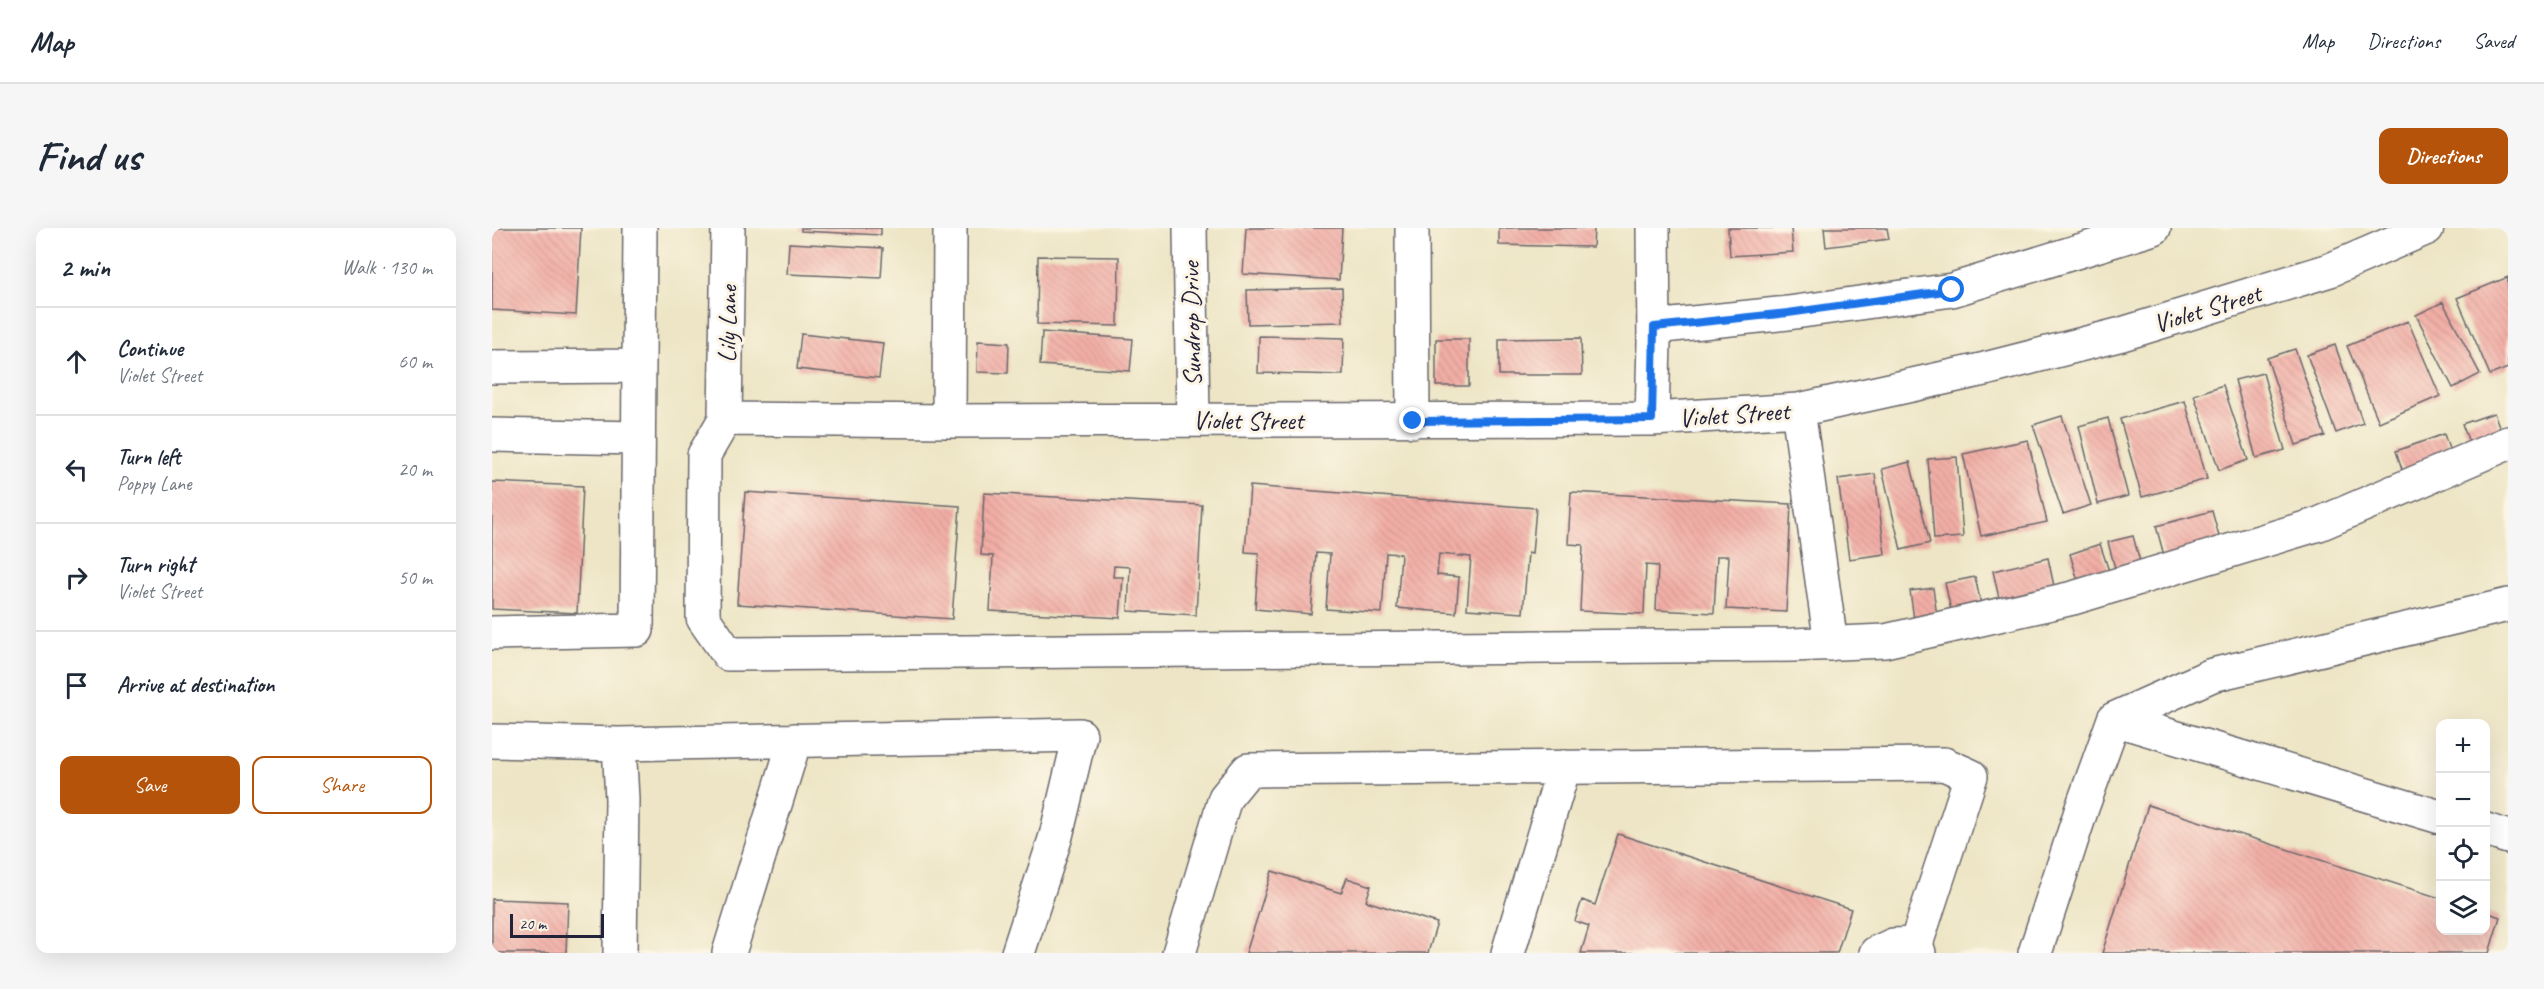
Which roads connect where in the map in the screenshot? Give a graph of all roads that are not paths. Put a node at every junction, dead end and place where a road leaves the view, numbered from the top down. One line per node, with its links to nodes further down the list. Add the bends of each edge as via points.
1 (640, 228): 10 (street)
2 (728, 228): 13 (street, Lily Lane)
3 (950, 228): 17 (street)
4 (1190, 228): 15 (street, Sundrop Drive)
5 (1412, 228): 16 (street)
6 (1653, 228): 9 (street)
7 (2154, 228): 9 (street, via 1952,290)
8 (2427, 228): 12 (street, Violet Street, via 2330,270 2122,334)
9 (1654, 327): 14 (street)
10 (639, 366): 11 (street); 19 (street)
11 (492, 367)
12 (1798, 410): 14 (street, Violet Street); 23 (street)
13 (725, 419): 17 (street, Violet Street); 23 (street, via 704,455 703,618 728,654)
14 (1652, 419): 16 (street, Violet Street)
15 (1193, 420): 16 (street, Violet Street); 17 (street, Violet Street)
16 (1413, 421)
17 (949, 422)
18 (492, 435): 19 (street)
19 (638, 438): 22 (street, via 637,630)
20 (2508, 443): 23 (street, via 2319,524 2073,598 1885,641)
21 (2508, 605): 24 (street, via 2212,675)
22 (492, 633)
23 (1831, 644)
24 (2114, 719): 29 (street); 39 (street)
25 (795, 740): 27 (street); 34 (street); 35 (street, via 1080,735 1056,836)
26 (492, 741): 27 (street)
27 (619, 744): 33 (street)
28 (1564, 768): 32 (street, via 1944,765 1971,776); 36 (street, via 1248,771 1226,798); 37 (street)
29 (2436, 816)
30 (2490, 831): 31 (street)
31 (2508, 837)
32 (1917, 949): 38 (street, via 1893,945)
33 (620, 953)
34 (729, 953)
35 (1018, 953)
36 (1179, 953)
37 (1508, 953)
38 (1876, 953)
39 (2035, 953)

